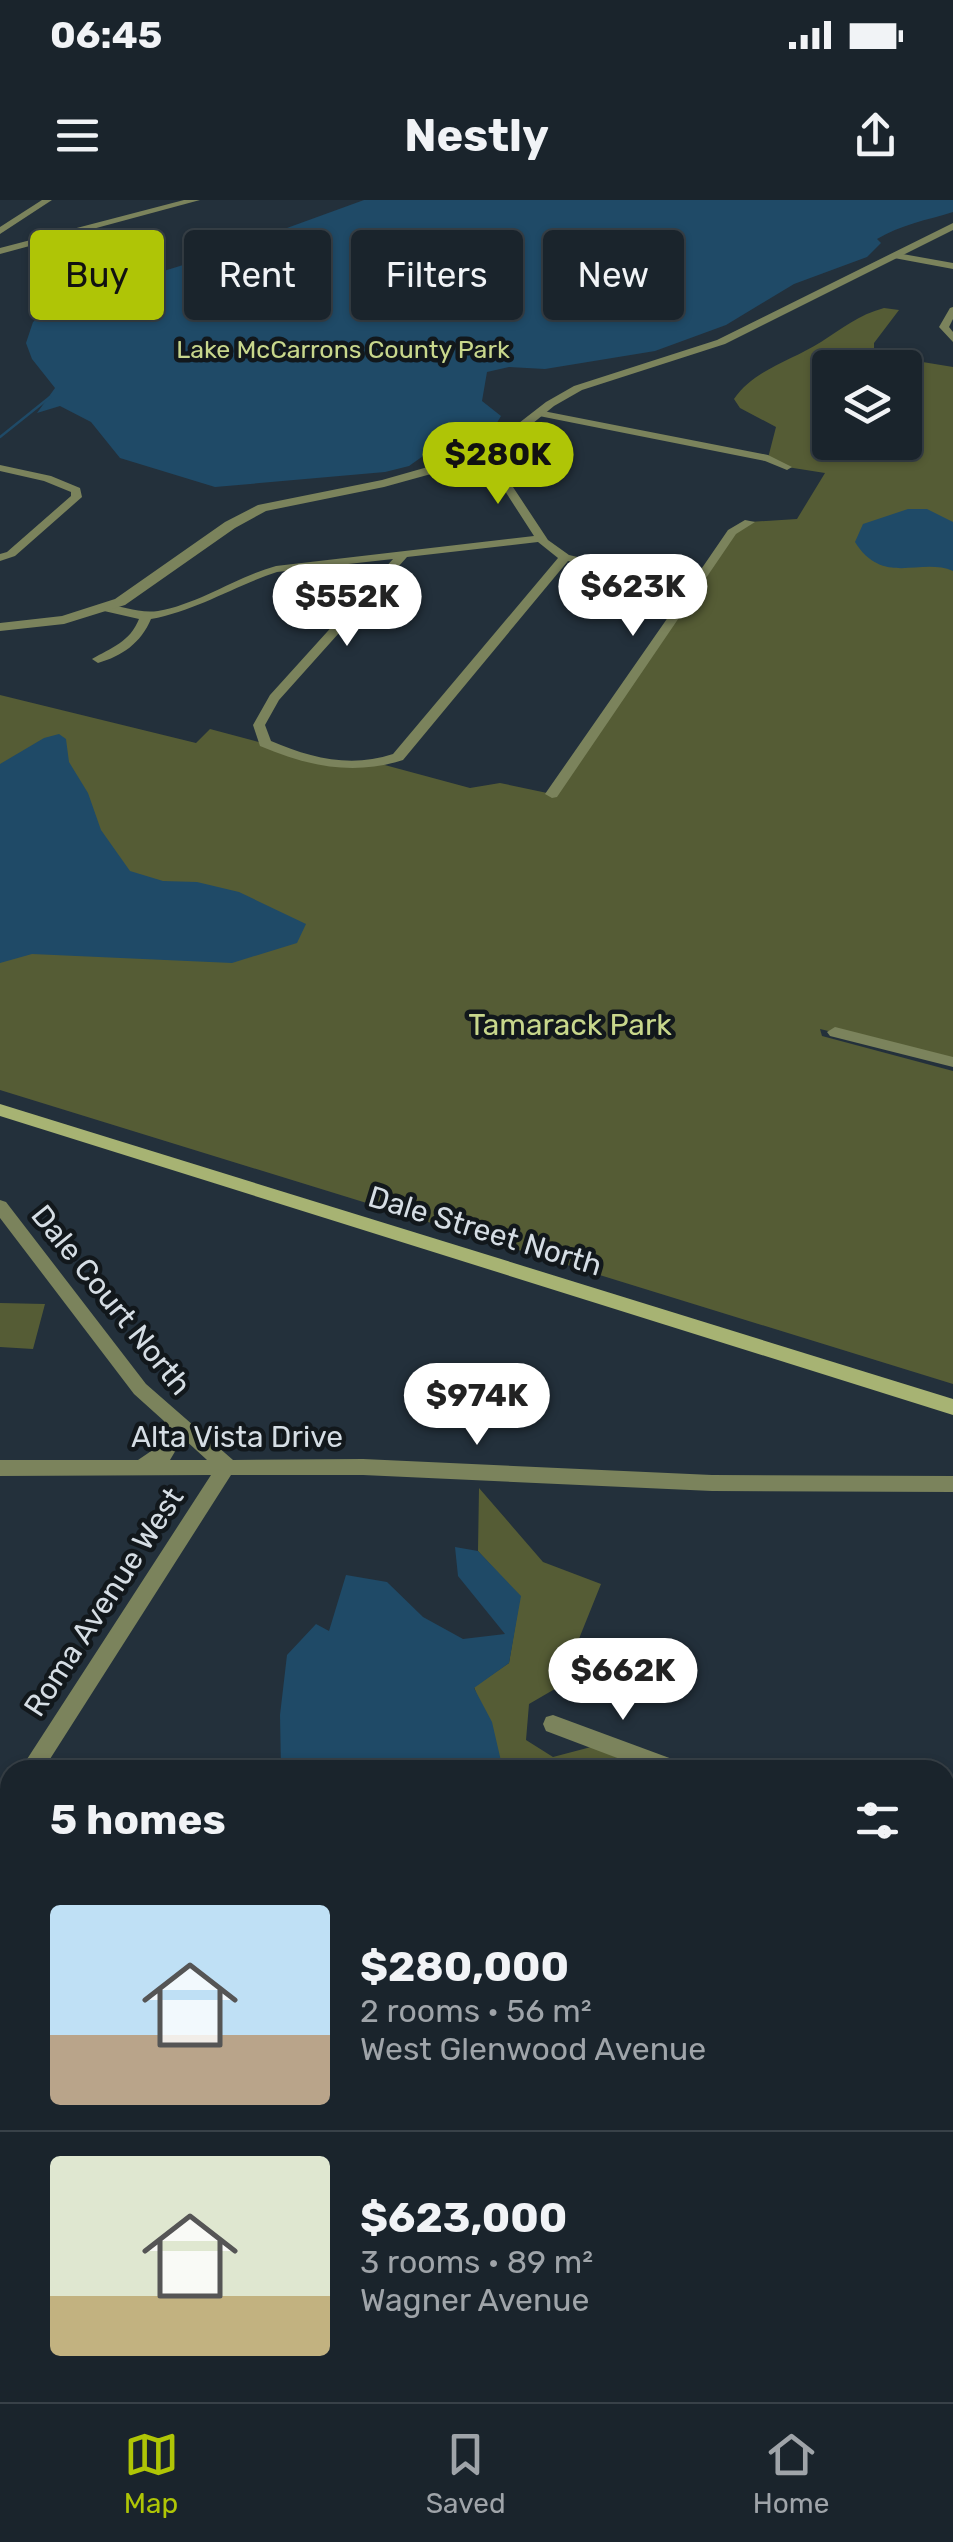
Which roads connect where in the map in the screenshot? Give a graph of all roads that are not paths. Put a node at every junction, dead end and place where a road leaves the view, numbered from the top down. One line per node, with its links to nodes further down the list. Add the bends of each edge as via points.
1 (48, 200): 4 (street)
2 (196, 200): 5 (street)
3 (953, 226): 6 (street)
4 (0, 231)
5 (0, 252)
6 (897, 256): 7 (street); 10 (street, via 721,342 578,388)
7 (953, 266)
8 (953, 310): 9 (street, via 944,324)
9 (953, 339)
10 (538, 413): 11 (street); 12 (street)
11 (474, 458): 15 (street, via 519,500); 20 (street, via 262,508)
12 (786, 467)
13 (0, 468): 18 (street, via 47,478 76,490 77,497)
14 (750, 522): 19 (street, via 732,532)
15 (542, 538): 16 (street); 17 (street)
16 (404, 554): 17 (street, via 274,698 259,724 265,743 348,766 381,764 411,746); 21 (street, via 262,572 201,604)
17 (565, 557): 19 (street)
18 (0, 558)
19 (694, 588): 24 (street)
20 (108, 608): 21 (street); 22 (street)
21 (146, 614): 23 (street, via 139,634)
22 (0, 626)
23 (98, 659)
24 (552, 794)
25 (835, 1032): 26 (street)
26 (953, 1062)
27 (0, 1110): 29 (main road, Dale Street North)
28 (0, 1206): 30 (street, Dale Court North, via 140,1389)
29 (953, 1407)
30 (173, 1420): 31 (street, via 172,1445 160,1459); 32 (street, Dale Court North)
31 (132, 1466): 32 (street, Alta Vista Drive); 33 (street, Alta Vista Drive)
32 (227, 1466): 34 (street, Alta Vista Drive); 36 (street, Roma Avenue West)
33 (0, 1468)
34 (953, 1484)
35 (553, 1724): 37 (street)
36 (37, 1760)
37 (648, 1760)

